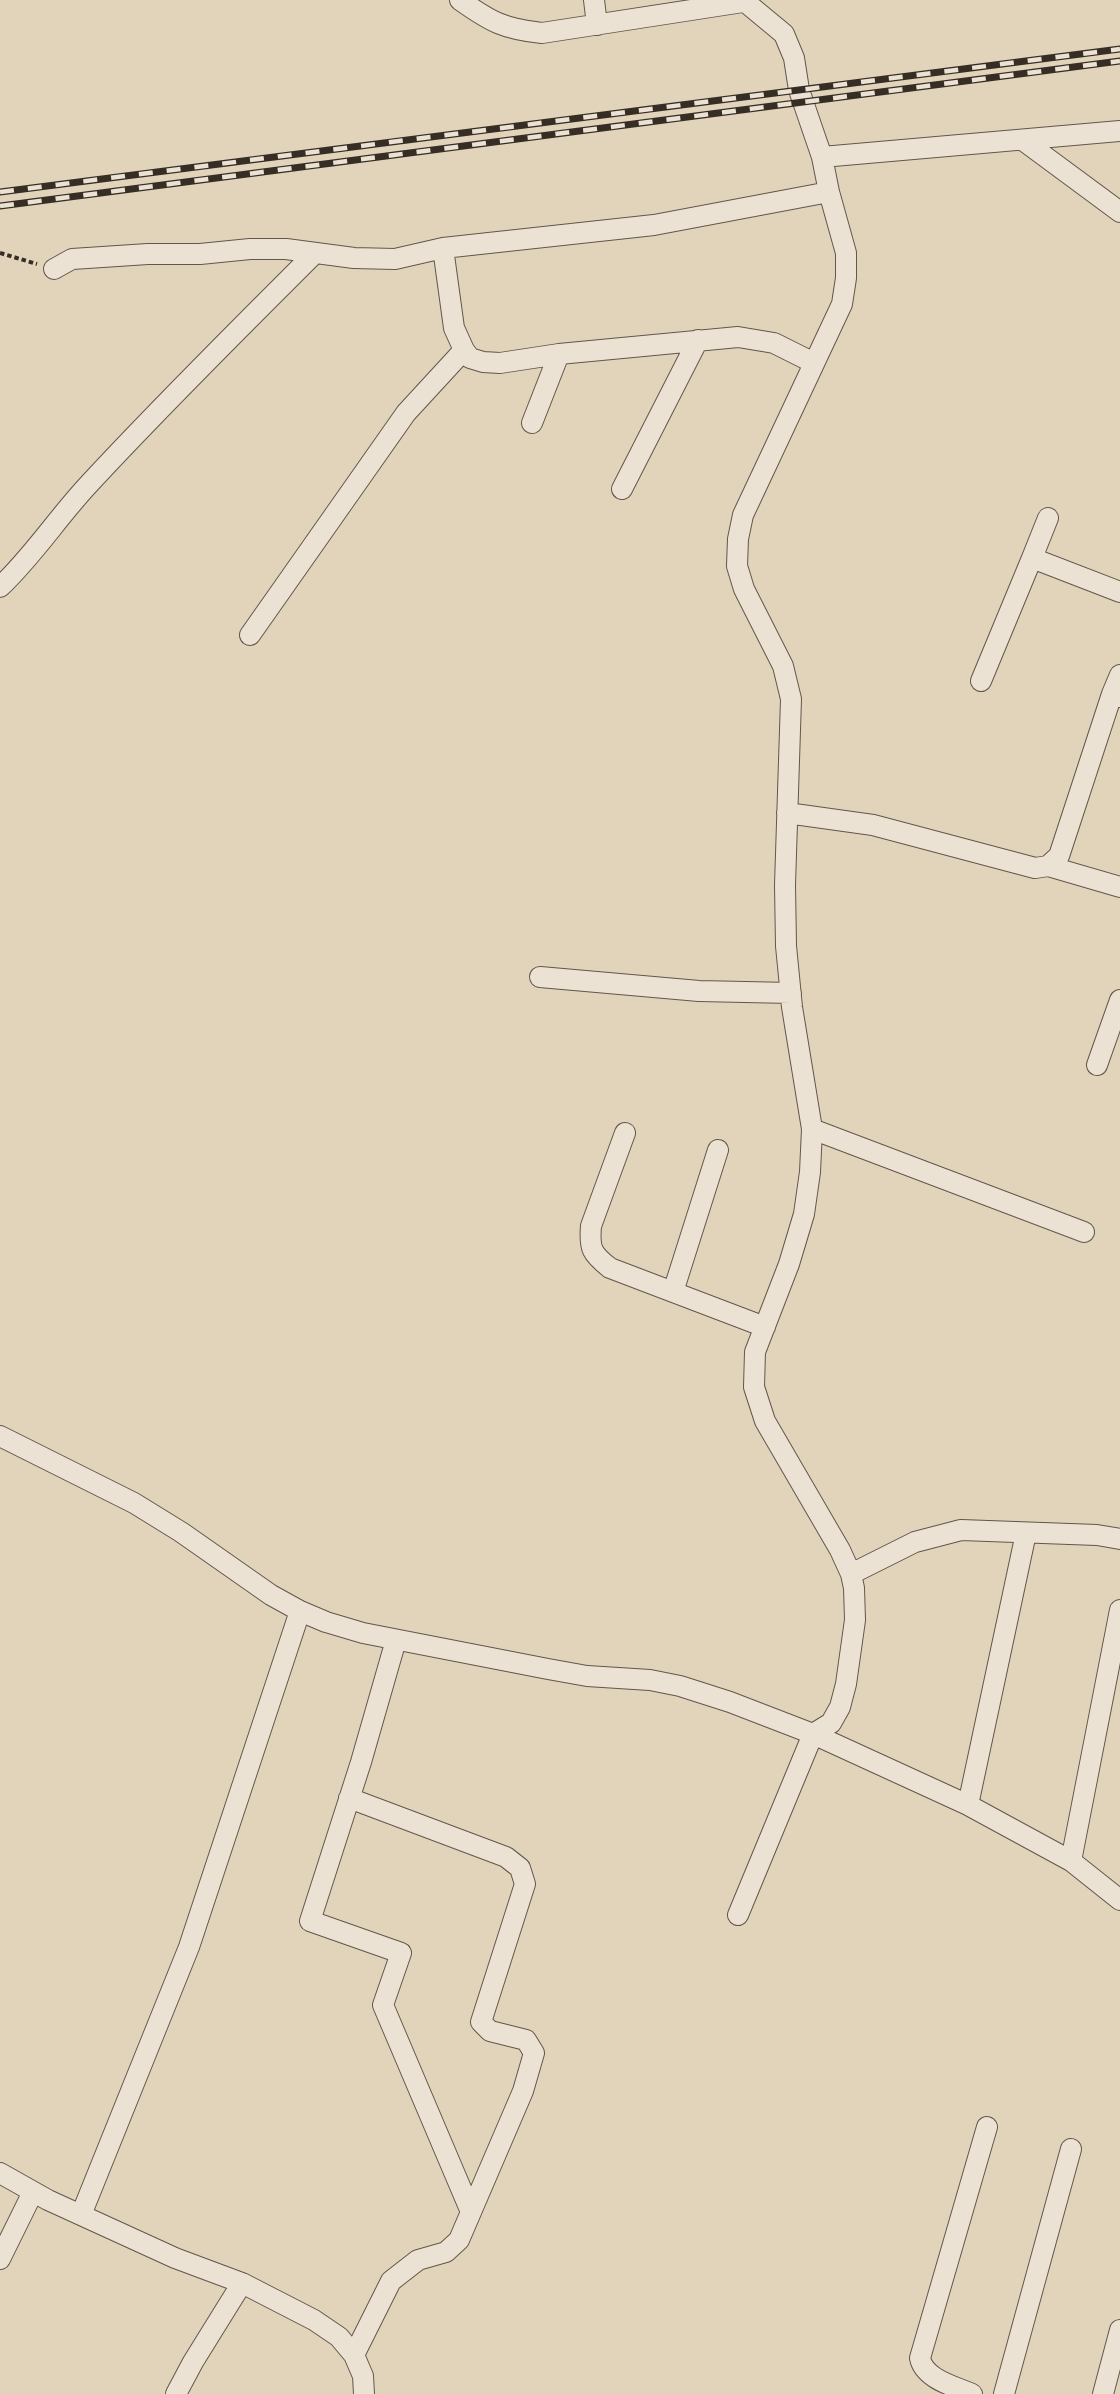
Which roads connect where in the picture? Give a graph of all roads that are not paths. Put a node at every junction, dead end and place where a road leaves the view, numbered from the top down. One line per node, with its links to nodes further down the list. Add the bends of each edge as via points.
1 (460, 0): 4 (street, via 490,21 515,30 542,33)
2 (594, 0): 4 (street)
3 (743, 1): 4 (street); 7 (street, via 784,34)
4 (597, 25)
5 (1120, 131): 6 (street)
6 (1024, 141): 7 (street); 9 (street)
7 (822, 157): 8 (street)
8 (829, 192): 10 (street, via 654,225); 16 (street, via 846,254 846,278 842,304)
9 (1120, 212)
10 (443, 248): 11 (street, via 395,259); 14 (street, via 454,328)
11 (315, 253): 12 (street, via 250,249 72,258); 21 (street, via 131,439)
12 (54, 269)
13 (699, 340): 15 (street); 16 (street, via 738,337 774,343); 18 (street)
14 (464, 350): 15 (street, via 470,358 500,363); 23 (street, via 406,413)
15 (560, 354): 17 (street)
16 (814, 363): 27 (street, via 743,515 738,539 737,566 744,589 783,666 791,699)
17 (532, 423)
18 (622, 489)
19 (1048, 518): 20 (street)
20 (1032, 558): 22 (street); 25 (street)
21 (0, 587)
22 (1120, 592)
23 (250, 635)
24 (1120, 675): 26 (street)
25 (981, 681)
26 (1116, 695): 28 (street, via 1059,856)
27 (787, 813): 28 (street, via 873,825 1035,868); 31 (street, via 786,936)
28 (1048, 866): 29 (street)
29 (1120, 887)
30 (540, 977): 31 (street, via 699,991)
31 (790, 993): 34 (street)
32 (1120, 1000): 33 (street)
33 (1097, 1065)
34 (812, 1129): 37 (street); 39 (street, via 804,1214)
35 (625, 1133): 38 (street, via 591,1226 590,1242 595,1256 610,1268)
36 (718, 1150): 38 (street)
37 (1084, 1232)
38 (673, 1292): 39 (street)
39 (765, 1327): 43 (street, via 755,1352 754,1387 765,1421)
40 (0, 1436): 45 (street, via 134,1503)
41 (1026, 1533): 42 (street); 43 (street, via 961,1530 915,1542); 49 (street)
42 (1120, 1539)
43 (851, 1574): 47 (street, via 855,1620 846,1684 831,1723)
44 (1120, 1610): 50 (street)
45 (300, 1611): 46 (street, via 326,1622); 58 (street, via 189,1947)
46 (396, 1640): 47 (street, via 587,1676 680,1686); 48 (street)
47 (813, 1734): 49 (street); 52 (street)
48 (349, 1798): 57 (street, via 310,1921 401,1953 383,2005); 57 (street, via 506,1857 520,1868 525,1884 481,2022 490,2031 526,2040 534,2053 523,2091)
49 (968, 1804): 50 (street)
50 (1071, 1862): 51 (street)
51 (1120, 1900)
52 (738, 1914)
53 (987, 2127): 65 (street, via 920,2358 929,2375)
54 (1071, 2149): 66 (street)
55 (0, 2174): 56 (street)
56 (33, 2192): 58 (street); 59 (street)
57 (471, 2212): 62 (street, via 459,2240 446,2252 418,2260 391,2281)
58 (81, 2214): 60 (street, via 176,2258)
59 (0, 2259)
60 (242, 2283): 62 (street, via 314,2320 339,2337); 63 (street)
61 (1120, 2330): 67 (street)
62 (354, 2355): 64 (street, via 363,2376)
63 (176, 2394)
64 (364, 2394)
65 (972, 2394)
66 (1004, 2394)
67 (1103, 2394)

